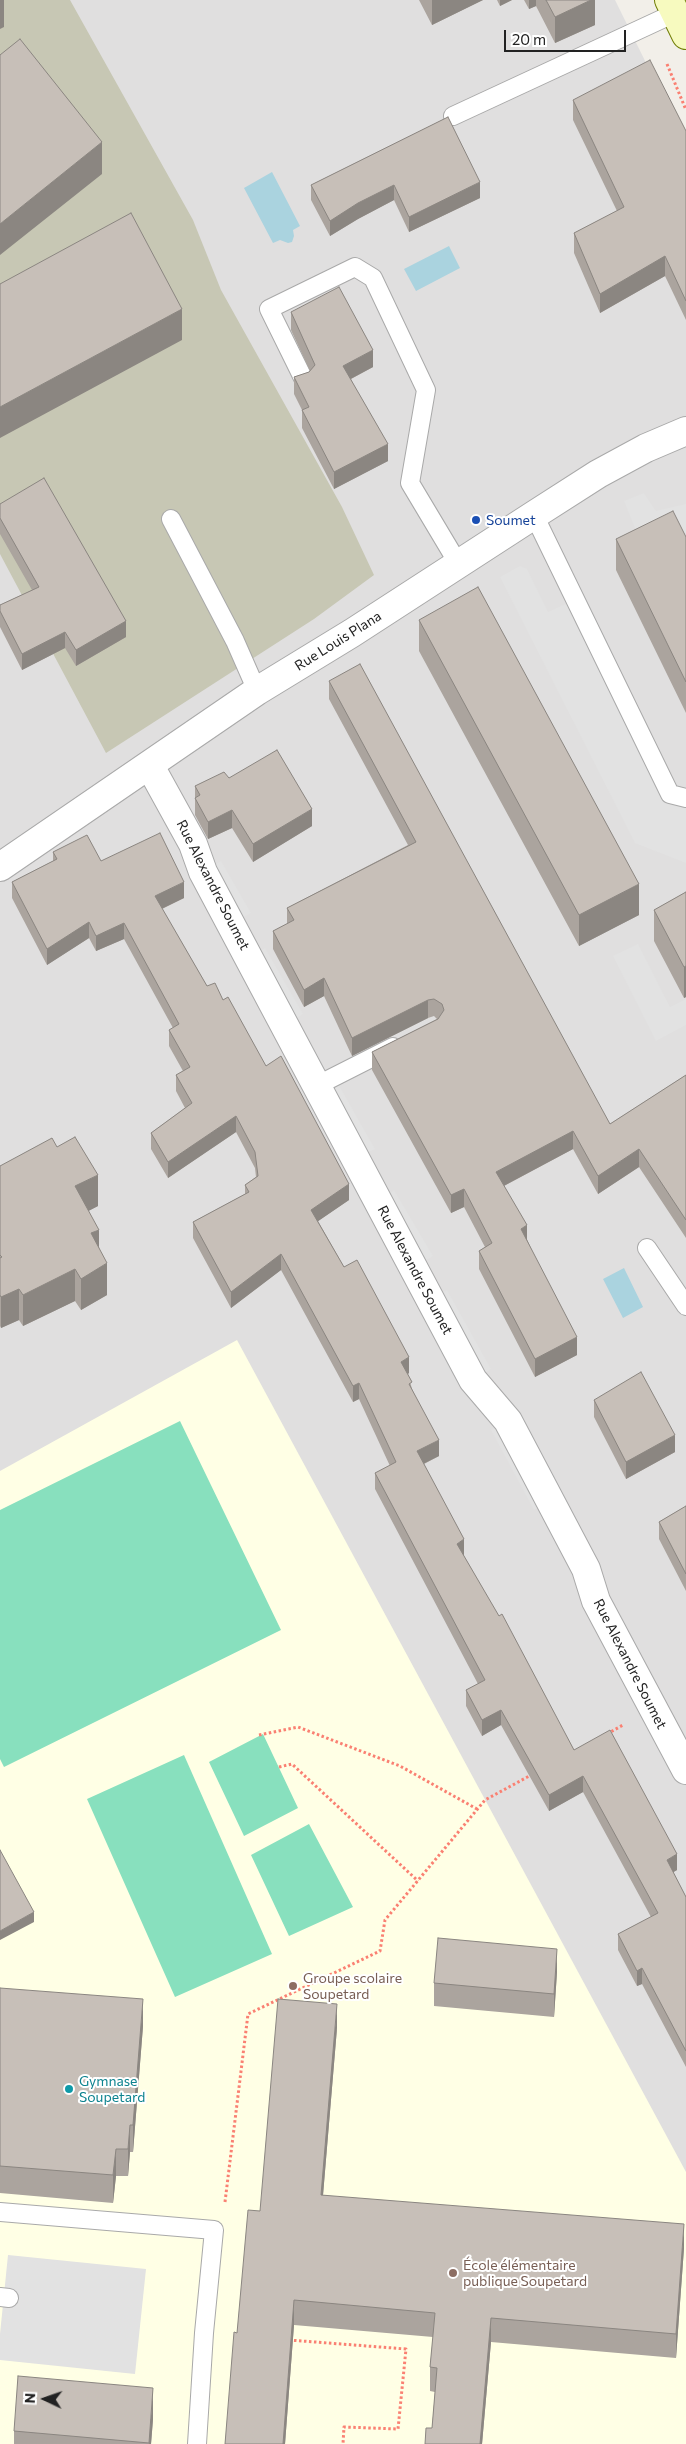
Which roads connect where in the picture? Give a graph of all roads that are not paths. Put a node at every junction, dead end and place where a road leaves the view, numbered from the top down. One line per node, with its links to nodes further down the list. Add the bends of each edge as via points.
1 (677, 16): 2 (lane)
2 (453, 116)
3 (304, 380): 7 (lane, via 269,310 355,267 373,278 426,390 410,483)
4 (686, 431): 5 (street, Rue Louis Plana, via 646,448)
5 (534, 515): 7 (street, Rue Louis Plana); 10 (lane, via 670,794)
6 (171, 519): 8 (lane, via 236,641)
7 (458, 565): 8 (street, Rue Louis Plana)
8 (257, 691): 9 (street, Rue Louis Plana)
9 (150, 766): 11 (street, Rue Louis Plana); 13 (street, Rue Alexandre Soumet)
10 (686, 798)
11 (0, 867)
12 (407, 1040): 13 (lane)
13 (318, 1085): 16 (street, Rue Alexandre Soumet, via 473,1380 508,1421 586,1569 596,1601)
14 (647, 1248): 15 (lane)
15 (686, 1306)
16 (686, 1770)
17 (0, 2212): 18 (lane, via 214,2230)
18 (197, 2444)

